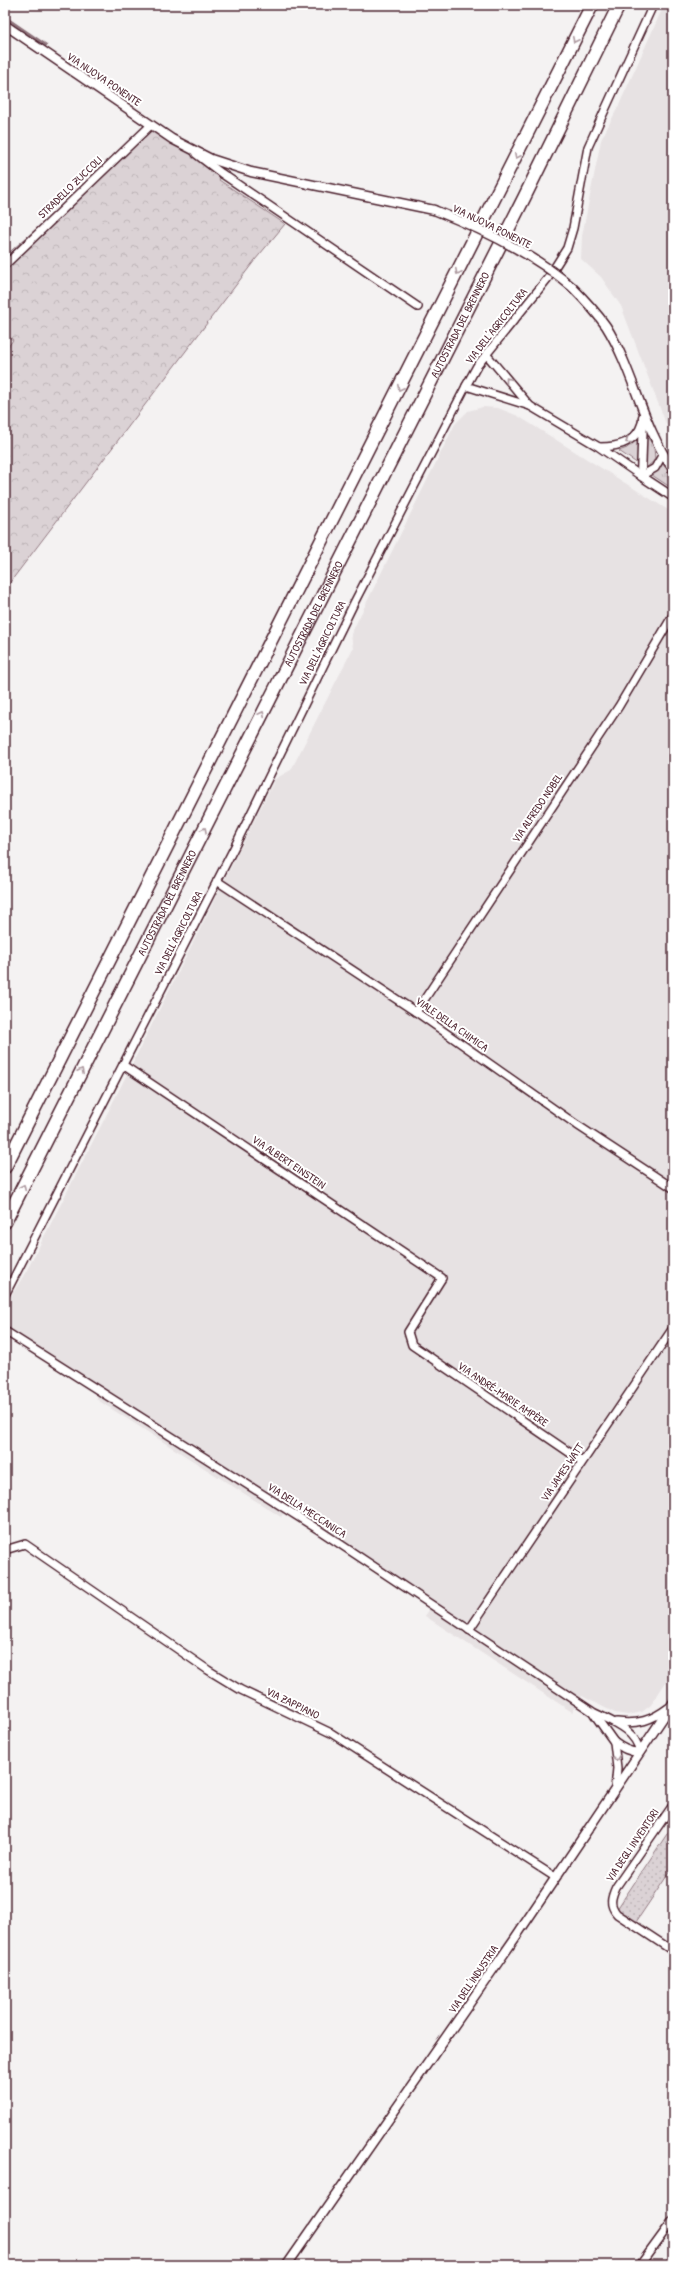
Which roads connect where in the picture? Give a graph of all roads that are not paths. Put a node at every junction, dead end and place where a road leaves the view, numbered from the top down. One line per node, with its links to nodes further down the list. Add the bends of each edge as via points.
1 (592, 5): 22 (highway, one-way to 22)
2 (619, 5): 24 (highway, AUTOSTRADA DEL BRENNERO, one-way to 2)
3 (653, 5): 9 (street, VIA DELL'AGRICOLTURA, via 588,147 567,248 548,278)
4 (5, 24): 5 (street, VIA NUOVA PONENTE)
5 (151, 125): 6 (street, VIA NUOVA PONENTE); 7 (street, STRADELLO ZUCCOLI)
6 (191, 150): 8 (street, VIA NUOVA PONENTE, via 222,174); 12 (street, VIA NUOVA PONENTE, bridge, via 250,172 434,210 523,253 572,287 606,326)
7 (5, 265)
8 (418, 307)
9 (486, 354): 10 (street, VIA DELL'AGRICOLTURA); 11 (street, one-way to 9)
10 (466, 386): 11 (street); 19 (street, VIA DELL'AGRICOLTURA, via 354,603)
11 (530, 406): 13 (street)
12 (644, 415): 13 (street, one-way to 13, via 640,429 628,442 621,446); 14 (street, VIA NUOVA PONENTE); 16 (street)
13 (599, 447): 16 (street)
14 (662, 454): 15 (street, VIA NUOVA PONENTE); 16 (street, via 655,468)
15 (673, 469)
16 (641, 476): 17 (street)
17 (673, 497)
18 (673, 615): 20 (street, VIA ALFREDO NOBEL, via 619,706)
19 (217, 881): 20 (street, VIALE DELLA CHIMICA); 21 (street, VIA DELL'AGRICOLTURA)
20 (416, 1012): 23 (street, VIALE DELLA CHIMICA, via 577,1125)
21 (123, 1065): 25 (street, VIA DELL'AGRICOLTURA); 28 (street, VIA ALBERT EINSTEIN, via 442,1278 408,1332)
22 (5, 1167)
23 (672, 1185)
24 (5, 1222)
25 (5, 1295)
26 (673, 1328): 29 (street, VIA JAMES WATT)
27 (5, 1332): 31 (street, VIA DELLA MECCANICA, via 319,1530)
28 (412, 1345): 29 (street, VIA ANDRÉ-MARIE AMPÈRE)
29 (582, 1462): 31 (street, VIA JAMES WATT)
30 (5, 1550): 38 (street, VIA ZAPPIANO, via 25,1544 208,1670 241,1690 331,1733)
31 (469, 1630): 33 (street, VIA DELLA MECCANICA)
32 (672, 1704): 33 (street, VIA DELLA MECCANICA, via 655,1718 637,1723 617,1722); 35 (street, VIA DELL'INDUSTRIA)
33 (593, 1712): 34 (street, VIA DELLA MECCANICA); 35 (street, VIA DELLA MECCANICA, via 633,1735)
34 (614, 1742): 35 (street, VIA DELLA MECCANICA, via 623,1749 634,1753); 36 (street, VIA DELLA MECCANICA, one-way to 36, via 617,1768)
35 (640, 1752): 36 (street, VIA DELL'INDUSTRIA)
36 (614, 1790): 38 (street, VIA DELL'INDUSTRIA)
37 (673, 1805): 39 (street, VIA DEGLI INVENTORI, via 616,1887 611,1899 617,1914)
38 (555, 1877): 41 (street, VIA DELL'INDUSTRIA)
39 (673, 1951)
40 (673, 2220): 42 (street)
41 (287, 2265)
42 (640, 2265)

